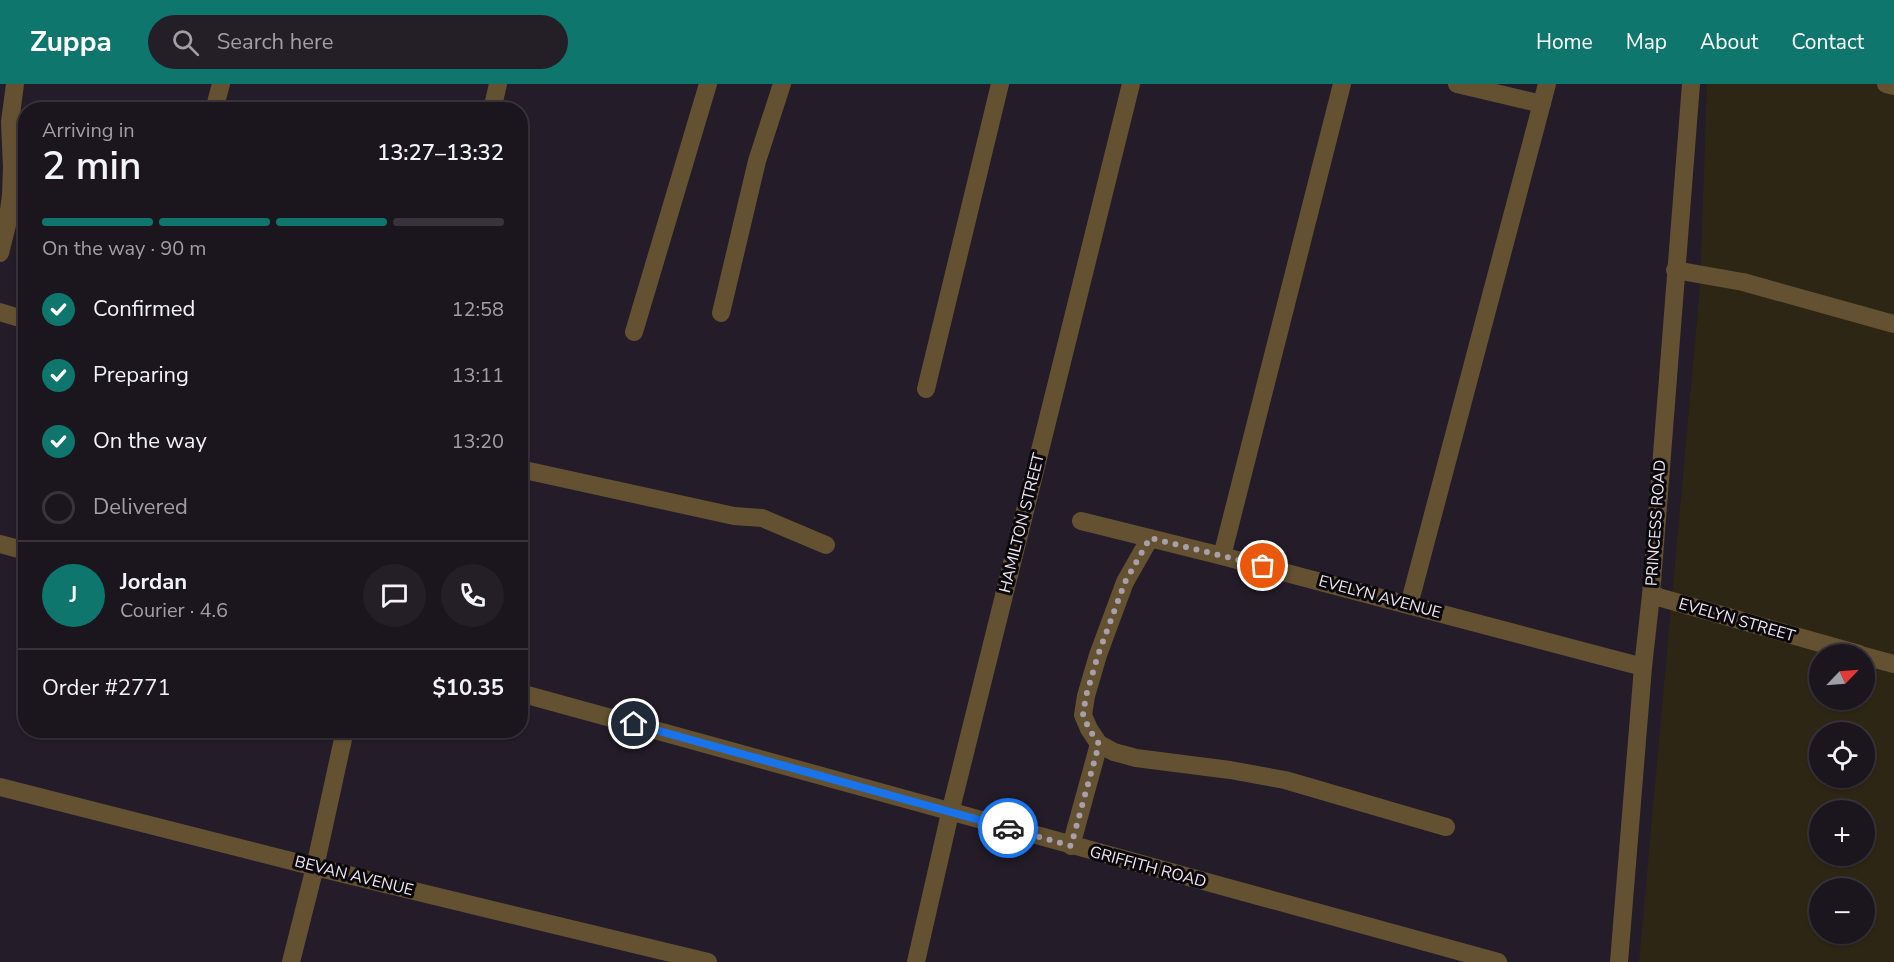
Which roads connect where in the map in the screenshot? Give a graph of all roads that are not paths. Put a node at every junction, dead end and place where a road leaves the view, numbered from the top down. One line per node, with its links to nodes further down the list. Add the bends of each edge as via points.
1 (15, 84): 17 (street)
2 (221, 84): 14 (street)
3 (498, 84): 15 (street)
4 (708, 84): 24 (street)
5 (782, 84): 21 (street, via 757,161)
6 (1000, 84): 25 (street)
7 (1131, 84): 43 (street, HAMILTON STREET)
8 (1342, 84): 32 (street)
9 (1457, 84): 16 (street)
10 (1547, 84): 16 (street)
11 (1691, 84): 19 (street, PRINCESS ROAD)
12 (1886, 84): 13 (street)
13 (1894, 86)
14 (216, 102)
15 (494, 102)
16 (1542, 104): 34 (street)
17 (5, 120): 18 (street, via 12,167 7,225)
18 (0, 253)
19 (1675, 270): 23 (street, via 1743,282); 33 (street, PRINCESS ROAD)
20 (0, 312): 22 (street)
21 (721, 313)
22 (18, 318)
23 (1894, 324)
24 (634, 332)
25 (926, 389)
26 (528, 471): 30 (street, via 734,516 762,518)
27 (1081, 521): 28 (street, EVELYN AVENUE)
28 (1150, 538): 32 (street, EVELYN AVENUE); 41 (street, via 1125,582 1086,696 1083,715)
29 (0, 544): 31 (street)
30 (826, 545)
31 (18, 549)
32 (1221, 556): 34 (street, EVELYN AVENUE)
33 (1651, 595): 35 (street, EVELYN STREET); 38 (street, PRINCESS ROAD)
34 (1408, 604): 38 (street, EVELYN AVENUE)
35 (1823, 644)
36 (1875, 659): 37 (street)
37 (1894, 664)
38 (1643, 667): 51 (street, PRINCESS ROAD)
39 (528, 695): 43 (street, GRIFFITH ROAD)
40 (343, 738): 46 (street)
41 (1099, 744): 44 (street, via 1136,758 1285,780); 45 (street)
42 (0, 787): 46 (street, BEVAN AVENUE)
43 (950, 813): 45 (street, GRIFFITH ROAD); 49 (street, HAMILTON STREET)
44 (1446, 826)
45 (1071, 846): 50 (street, GRIFFITH ROAD)
46 (315, 867): 47 (street); 48 (street, BEVAN AVENUE)
47 (291, 962)
48 (708, 962)
49 (916, 962)
50 (1498, 962)
51 (1619, 962)

